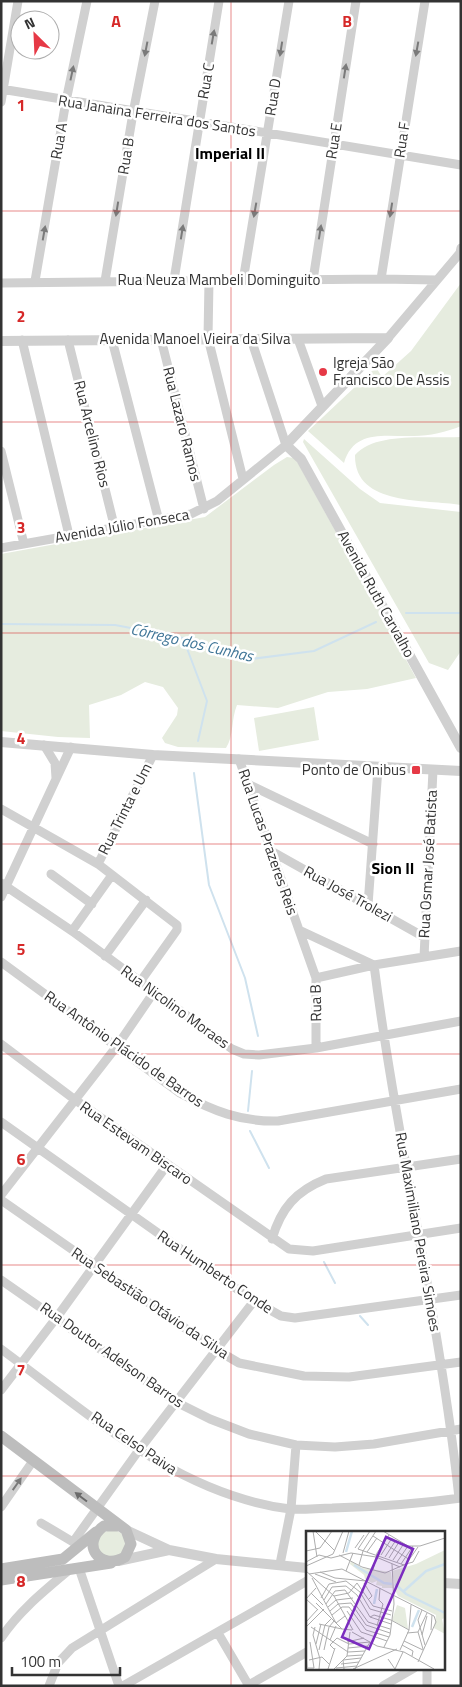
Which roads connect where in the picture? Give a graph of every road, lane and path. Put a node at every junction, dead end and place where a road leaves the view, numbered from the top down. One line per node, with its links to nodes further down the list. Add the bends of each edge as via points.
1 (18, 1): 8 (street)
2 (87, 1): 9 (street, Rua A, one-way to 2)
3 (155, 1): 11 (street, Rua B, one-way to 11)
4 (219, 1): 12 (street, Rua C, one-way to 4)
5 (289, 1): 13 (street, Rua D, one-way to 13)
6 (356, 1): 14 (street, Rua E, one-way to 6)
7 (425, 1): 15 (street, Rua F, one-way to 15)
8 (2, 90): 9 (street, Rua Janaina Ferreira dos Santos); 10 (street)
9 (66, 101): 11 (street, Rua Janaina Ferreira dos Santos); 22 (street, Rua A, one-way to 9)
10 (1, 102)
11 (133, 113): 12 (street, Rua Janaina Ferreira dos Santos); 23 (street, Rua B, one-way to 23)
12 (199, 123): 13 (street, Rua Janaina Ferreira dos Santos); 19 (street, Rua C, one-way to 12)
13 (268, 134): 14 (street, Rua Janaina Ferreira dos Santos); 25 (street, Rua D, one-way to 25)
14 (333, 144): 15 (street, Rua Janaina Ferreira dos Santos); 20 (street, Rua E, one-way to 14)
15 (399, 154): 16 (street, Rua Janaina Ferreira dos Santos); 18 (street, Rua F, one-way to 18)
16 (461, 165)
17 (461, 251): 21 (street, Avenida Júlio Fonseca)
18 (380, 279): 20 (street, Rua Neuza Mambeli Dominguito); 21 (street, Rua Neuza Mambeli Dominguito)
19 (174, 280): 23 (street, Rua Neuza Mambeli Dominguito); 24 (street, Rua Neuza Mambeli Dominguito)
20 (313, 280): 25 (street, Rua Neuza Mambeli Dominguito)
21 (437, 280): 28 (street, Avenida Júlio Fonseca)
22 (35, 281): 23 (street, Rua Neuza Mambeli Dominguito); 26 (street, Rua Neuza Mambeli Dominguito)
23 (105, 281)
24 (209, 281): 25 (street, Rua Neuza Mambeli Dominguito); 27 (street)
25 (243, 281)
26 (1, 283)
27 (208, 338): 29 (street, Avenida Manoel Vieira da Silva); 34 (street, Avenida Manoel Vieira da Silva); 39 (street)
28 (388, 338): 30 (street, Avenida Manoel Vieira da Silva); 36 (street, Avenida Júlio Fonseca)
29 (251, 339): 30 (street, Avenida Manoel Vieira da Silva); 37 (street)
30 (298, 339): 36 (street)
31 (22, 340): 32 (street, Avenida Manoel Vieira da Silva); 35 (street, Avenida Manoel Vieira da Silva); 43 (street)
32 (68, 340): 33 (street, Avenida Manoel Vieira da Silva); 42 (street, Rua Arcelino Rios)
33 (112, 340): 34 (street, Avenida Manoel Vieira da Silva); 41 (street)
34 (161, 340): 40 (street, Rua Lazaro Ramos)
35 (1, 341)
36 (322, 406): 37 (street, Avenida Júlio Fonseca)
37 (286, 445): 39 (street, Avenida Júlio Fonseca); 49 (street, Avenida Ruth Carvalho, via 301,459)
38 (1, 450): 44 (street)
39 (243, 479): 40 (street, Avenida Júlio Fonseca)
40 (204, 509): 41 (street, Avenida Júlio Fonseca)
41 (160, 521): 42 (street, Avenida Júlio Fonseca)
42 (115, 529): 43 (street, Avenida Júlio Fonseca)
43 (68, 535): 44 (street, Avenida Júlio Fonseca)
44 (24, 544): 45 (street, Avenida Júlio Fonseca)
45 (1, 548)
46 (2, 743): 47 (street)
47 (44, 745): 48 (street); 55 (street, via 55,763)
48 (71, 747): 50 (street); 55 (street)
49 (461, 748)
50 (153, 755): 51 (street); 61 (street, Rua Trinta e Um)
51 (239, 759): 52 (street); 56 (street, Rua Lucas Prazeres Reis)
52 (378, 768): 53 (street); 59 (street)
53 (433, 770): 54 (street); 71 (street, Rua Osmar José Batista)
54 (461, 772)
55 (57, 781): 58 (street)
56 (250, 785): 59 (street); 60 (street, Rua Lucas Prazeres Reis)
57 (1, 809): 58 (street)
58 (35, 827): 61 (street); 64 (street)
59 (373, 844): 68 (street)
60 (271, 851): 68 (street, Rua José Trolezi); 69 (street, Rua Lucas Prazeres Reis)
61 (98, 864): 63 (street)
62 (50, 874): 67 (street)
63 (112, 875): 66 (street); 67 (street)
64 (4, 885): 65 (street); 70 (street, Rua Nicolino Moraes)
65 (1, 897)
66 (146, 900): 73 (street); 78 (street, via 171,919 177,930)
67 (92, 904): 70 (street)
68 (368, 905): 71 (street, Rua José Trolezi)
69 (299, 930): 76 (street, Rua Lucas Prazeres Reis); 77 (street, Rua B)
70 (72, 931): 73 (street, Rua Nicolino Moraes)
71 (424, 937): 74 (street, Rua Osmar José Batista)
72 (461, 951): 74 (street)
73 (105, 956): 78 (street, Rua Nicolino Moraes)
74 (424, 957): 76 (street)
75 (1, 962): 83 (street, Rua Antônio Plácido de Barros)
76 (374, 965): 77 (street); 81 (street, Rua Maximiliano Pereira Simoes)
77 (316, 978): 84 (street, Rua B)
78 (140, 982): 79 (street, Rua Nicolino Moraes)
79 (154, 992): 83 (street); 84 (street, Rua Nicolino Moraes, via 232,1049 244,1054)
80 (461, 1021): 81 (street, Rua Nicolino Moraes)
81 (383, 1035): 84 (street, Rua Nicolino Moraes); 87 (street, Rua Maximiliano Pereira Simoes)
82 (1, 1044): 86 (street, Rua Estevam Biscaro)
83 (117, 1046): 86 (street); 87 (street, Rua Antônio Plácido de Barros, via 180,1093 208,1108 255,1121 278,1121)
84 (316, 1048)
85 (461, 1089): 87 (street, Rua Antônio Plácido de Barros)
86 (74, 1099): 89 (street); 91 (street, Rua Estevam Biscaro)
87 (395, 1100): 92 (street, Rua Maximiliano Pereira Simoes)
88 (1, 1122): 89 (street, Rua Humberto Conde)
89 (39, 1148): 93 (street); 95 (street, Rua Humberto Conde)
90 (461, 1159): 92 (street)
91 (167, 1165): 95 (street); 98 (street, Rua Estevam Biscaro)
92 (407, 1167): 97 (street, Rua Maximiliano Pereira Simoes); 98 (street, via 326,1179 309,1186 284,1209)
93 (1, 1195)
94 (1, 1200): 99 (street, Rua Sebastião Otávio da Silva)
95 (132, 1215): 99 (street); 103 (street, Rua Humberto Conde)
96 (461, 1228): 97 (street, Rua Estevam Biscaro)
97 (418, 1235): 98 (street, Rua Estevam Biscaro, via 299,1252 289,1250); 102 (street, Rua Maximiliano Pereira Simoes)
98 (272, 1239)
99 (95, 1266): 104 (street); 106 (street, Rua Sebastião Otávio da Silva)
100 (1, 1280): 104 (street, Rua Doutor Adelson Barros)
101 (461, 1295): 102 (street, Rua Humberto Conde)
102 (429, 1300): 103 (street, Rua Humberto Conde, via 295,1318 281,1316); 109 (street, Rua Maximiliano Pereira Simoes)
103 (254, 1301): 106 (street)
104 (57, 1317): 108 (street); 111 (street, Rua Doutor Adelson Barros)
105 (1, 1349): 108 (street, Rua Celso Paiva)
106 (215, 1350): 109 (street, Rua Sebastião Otávio da Silva, via 239,1363 304,1376 349,1377); 111 (street)
107 (461, 1362): 109 (street, Rua Sebastião Otávio da Silva)
108 (22, 1364): 110 (street); 115 (street, Rua Celso Paiva)
109 (441, 1365): 112 (street, Rua Maximiliano Pereira Simoes)
110 (1, 1390)
111 (176, 1402): 114 (street, Rua Doutor Adelson Barros, via 250,1434); 115 (street)
112 (456, 1430): 114 (street, Rua Doutor Adelson Barros, via 374,1444); 117 (street, Rua Maximiliano Pereira Simoes)
113 (1, 1436): 116 (main road)
114 (296, 1445): 120 (street)
115 (139, 1450): 119 (street); 120 (street, Rua Celso Paiva, via 181,1475 212,1488)
116 (33, 1461): 118 (street, one-way to 116); 119 (main road, one-way to 116)
117 (460, 1498): 120 (street, Rua Celso Paiva, via 371,1507)
118 (1, 1507)
119 (96, 1508): 122 (main road); 124 (street)
120 (291, 1509): 128 (street)
121 (41, 1523): 124 (street)
122 (123, 1528): 123 (main road, via 104,1526); 125 (street); 127 (main road, via 131,1544 125,1557)
123 (98, 1530): 124 (main road); 127 (main road, via 93,1546 96,1554 103,1560)
124 (76, 1544): 130 (main road, via 70,1555 55,1561)
125 (169, 1550): 126 (street); 127 (street)
126 (216, 1558): 128 (street); 136 (street)
127 (115, 1562): 131 (main road)
128 (280, 1564): 129 (street)
129 (306, 1568)
130 (1, 1569)
131 (74, 1569): 132 (main road); 136 (street); 138 (street, via 18,1616)
132 (1, 1580)
133 (444, 1582): 135 (street)
134 (306, 1583): 137 (street)
135 (461, 1584)
136 (99, 1630): 143 (street, via 72,1648 58,1663); 144 (street)
137 (218, 1633): 142 (street); 145 (street)
138 (1, 1638)
139 (306, 1653): 142 (street)
140 (411, 1670): 146 (street)
141 (427, 1670): 147 (street)
142 (248, 1685)
143 (49, 1686)
144 (119, 1686)
145 (123, 1686)
146 (383, 1686)
147 (427, 1686)

